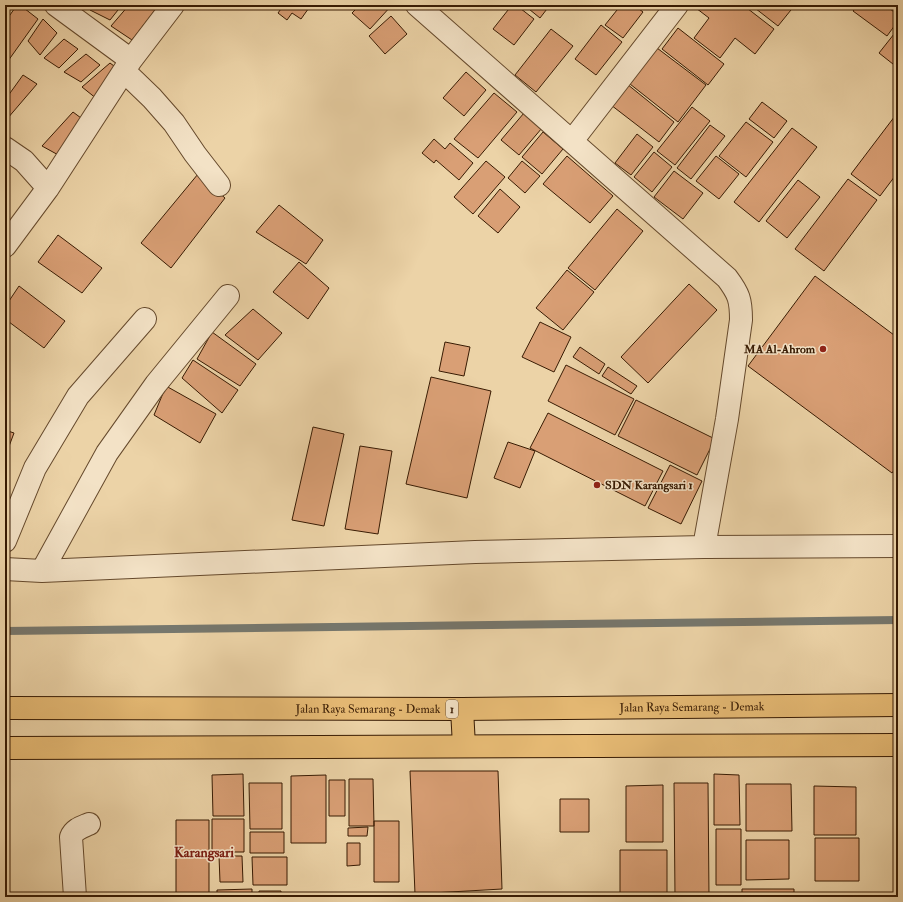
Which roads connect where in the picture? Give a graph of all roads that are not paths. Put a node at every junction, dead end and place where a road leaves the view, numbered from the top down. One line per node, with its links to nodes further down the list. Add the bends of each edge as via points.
1 (56, 5): 5 (street)
2 (172, 5): 5 (street)
3 (417, 5): 6 (street)
4 (677, 5): 6 (street)
5 (127, 65): 8 (street, via 174,123); 9 (street)
6 (572, 140): 15 (street, via 727,278 737,291 741,304 741,320 727,419)
7 (5, 148): 9 (street, via 24,161)
8 (219, 185)
9 (48, 188): 10 (street)
10 (5, 246)
11 (228, 296): 17 (street, via 156,384 106,453)
12 (145, 319): 13 (street, via 78,396 35,468)
13 (5, 541)
14 (898, 546): 15 (street)
15 (704, 547): 17 (street, via 476,552)
16 (5, 569): 17 (street)
17 (42, 571)
18 (898, 705): 20 (highway, Jalan Raya Semarang - Demak / 1)
19 (5, 708): 20 (highway, Jalan Raya Semarang - Demak / 1)
20 (462, 709): 22 (highway)
21 (898, 745): 22 (highway)
22 (464, 746): 23 (highway)
23 (5, 748)
24 (89, 824): 25 (street, via 73,832 71,836)
25 (76, 897)

